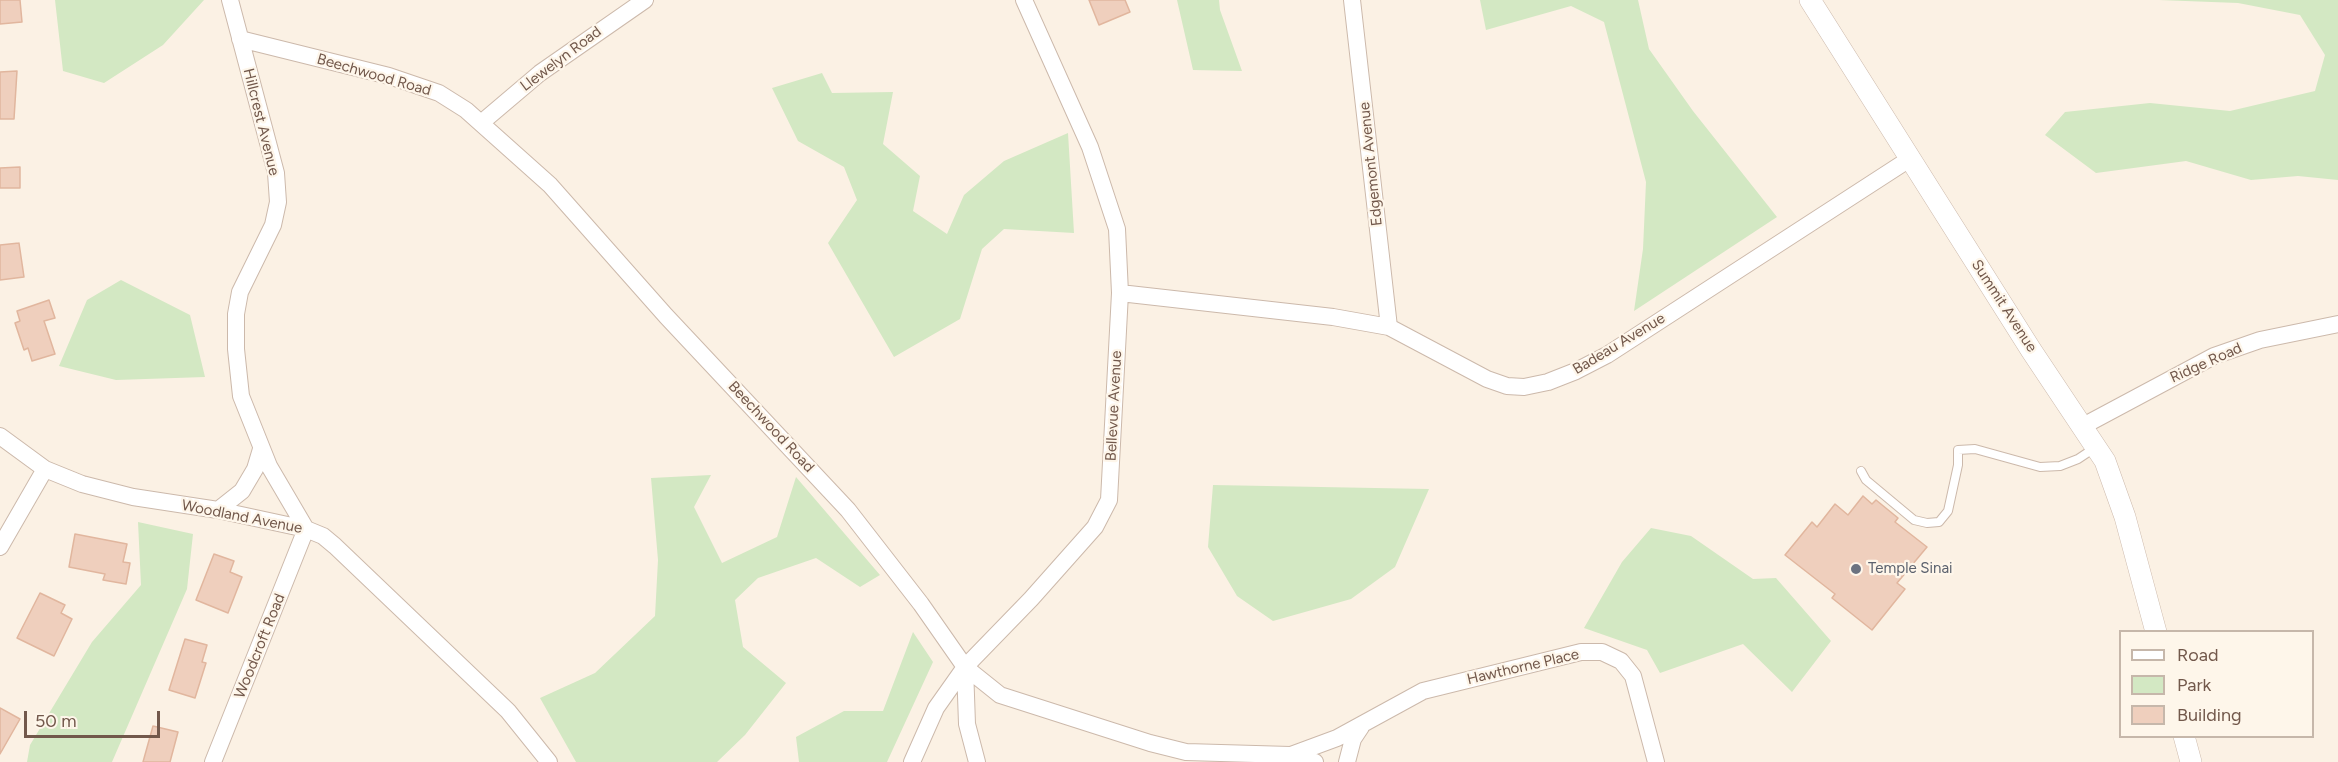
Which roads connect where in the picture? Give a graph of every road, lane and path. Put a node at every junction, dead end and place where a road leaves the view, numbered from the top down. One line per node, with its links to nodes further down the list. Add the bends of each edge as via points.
1 (231, 0): 6 (street, Hillcrest Avenue)
2 (645, 0): 7 (street, Llewelyn Road, via 540,73)
3 (1024, 0): 9 (street, Bellevue Avenue, via 1090,147 1117,230)
4 (1352, 0): 11 (street, Edgemont Avenue)
5 (1810, 0): 8 (street, Summit Avenue)
6 (240, 39): 7 (street, Beechwood Road, via 388,76 439,93); 15 (street, Hillcrest Avenue, via 276,173 278,202 273,225 240,292 236,314 241,396)
7 (481, 123): 22 (street, Beechwood Road, via 550,185 666,316 848,510 921,603)
8 (1911, 158): 11 (street, Badeau Avenue, via 1607,355 1548,382 1524,387 1487,379); 12 (street, Summit Avenue)
9 (1120, 294): 11 (street, Badeau Avenue, via 1333,317); 22 (street, Bellevue Avenue, via 1109,500 1095,527)
10 (2338, 324): 12 (street, Ridge Road, via 2260,340 2214,356)
11 (1389, 327)
12 (2083, 426): 14 (street, Summit Avenue)
13 (0, 436): 16 (street, Woodland Avenue)
14 (2097, 447): 17 (lane, via 2060,466 2040,467 1975,448 1958,450 1948,511 1939,522 1914,520 1866,480); 21 (street, Summit Avenue, via 2125,517)
15 (261, 449): 18 (street, via 242,491); 19 (street, Hillcrest Avenue)
16 (45, 469): 18 (street, Woodland Avenue, via 82,484 133,497); 20 (street)
17 (1862, 471)
18 (218, 510): 19 (street, Woodland Avenue)
19 (306, 528): 26 (street, Woodcroft Road); 27 (street, Woodland Avenue, via 335,546 508,711)
20 (0, 547)
21 (2155, 630)
22 (965, 668): 25 (street, Beechwood Road, via 1000,695 1150,743 1186,752); 28 (street, Bellevue Avenue, via 936,708); 29 (street, via 967,724)
23 (1362, 726): 25 (street, Hawthorne Place); 31 (street, via 1353,739); 32 (street, Hawthorne Place, via 1423,691 1581,652 1602,652 1621,661 1634,676)
24 (2185, 738): 33 (street)
25 (1290, 755): 30 (street, Beechwood Road)
26 (213, 762)
27 (549, 762)
28 (912, 762)
29 (977, 762)
30 (1315, 762)
31 (1347, 762)
32 (1656, 762)
33 (2191, 762)

